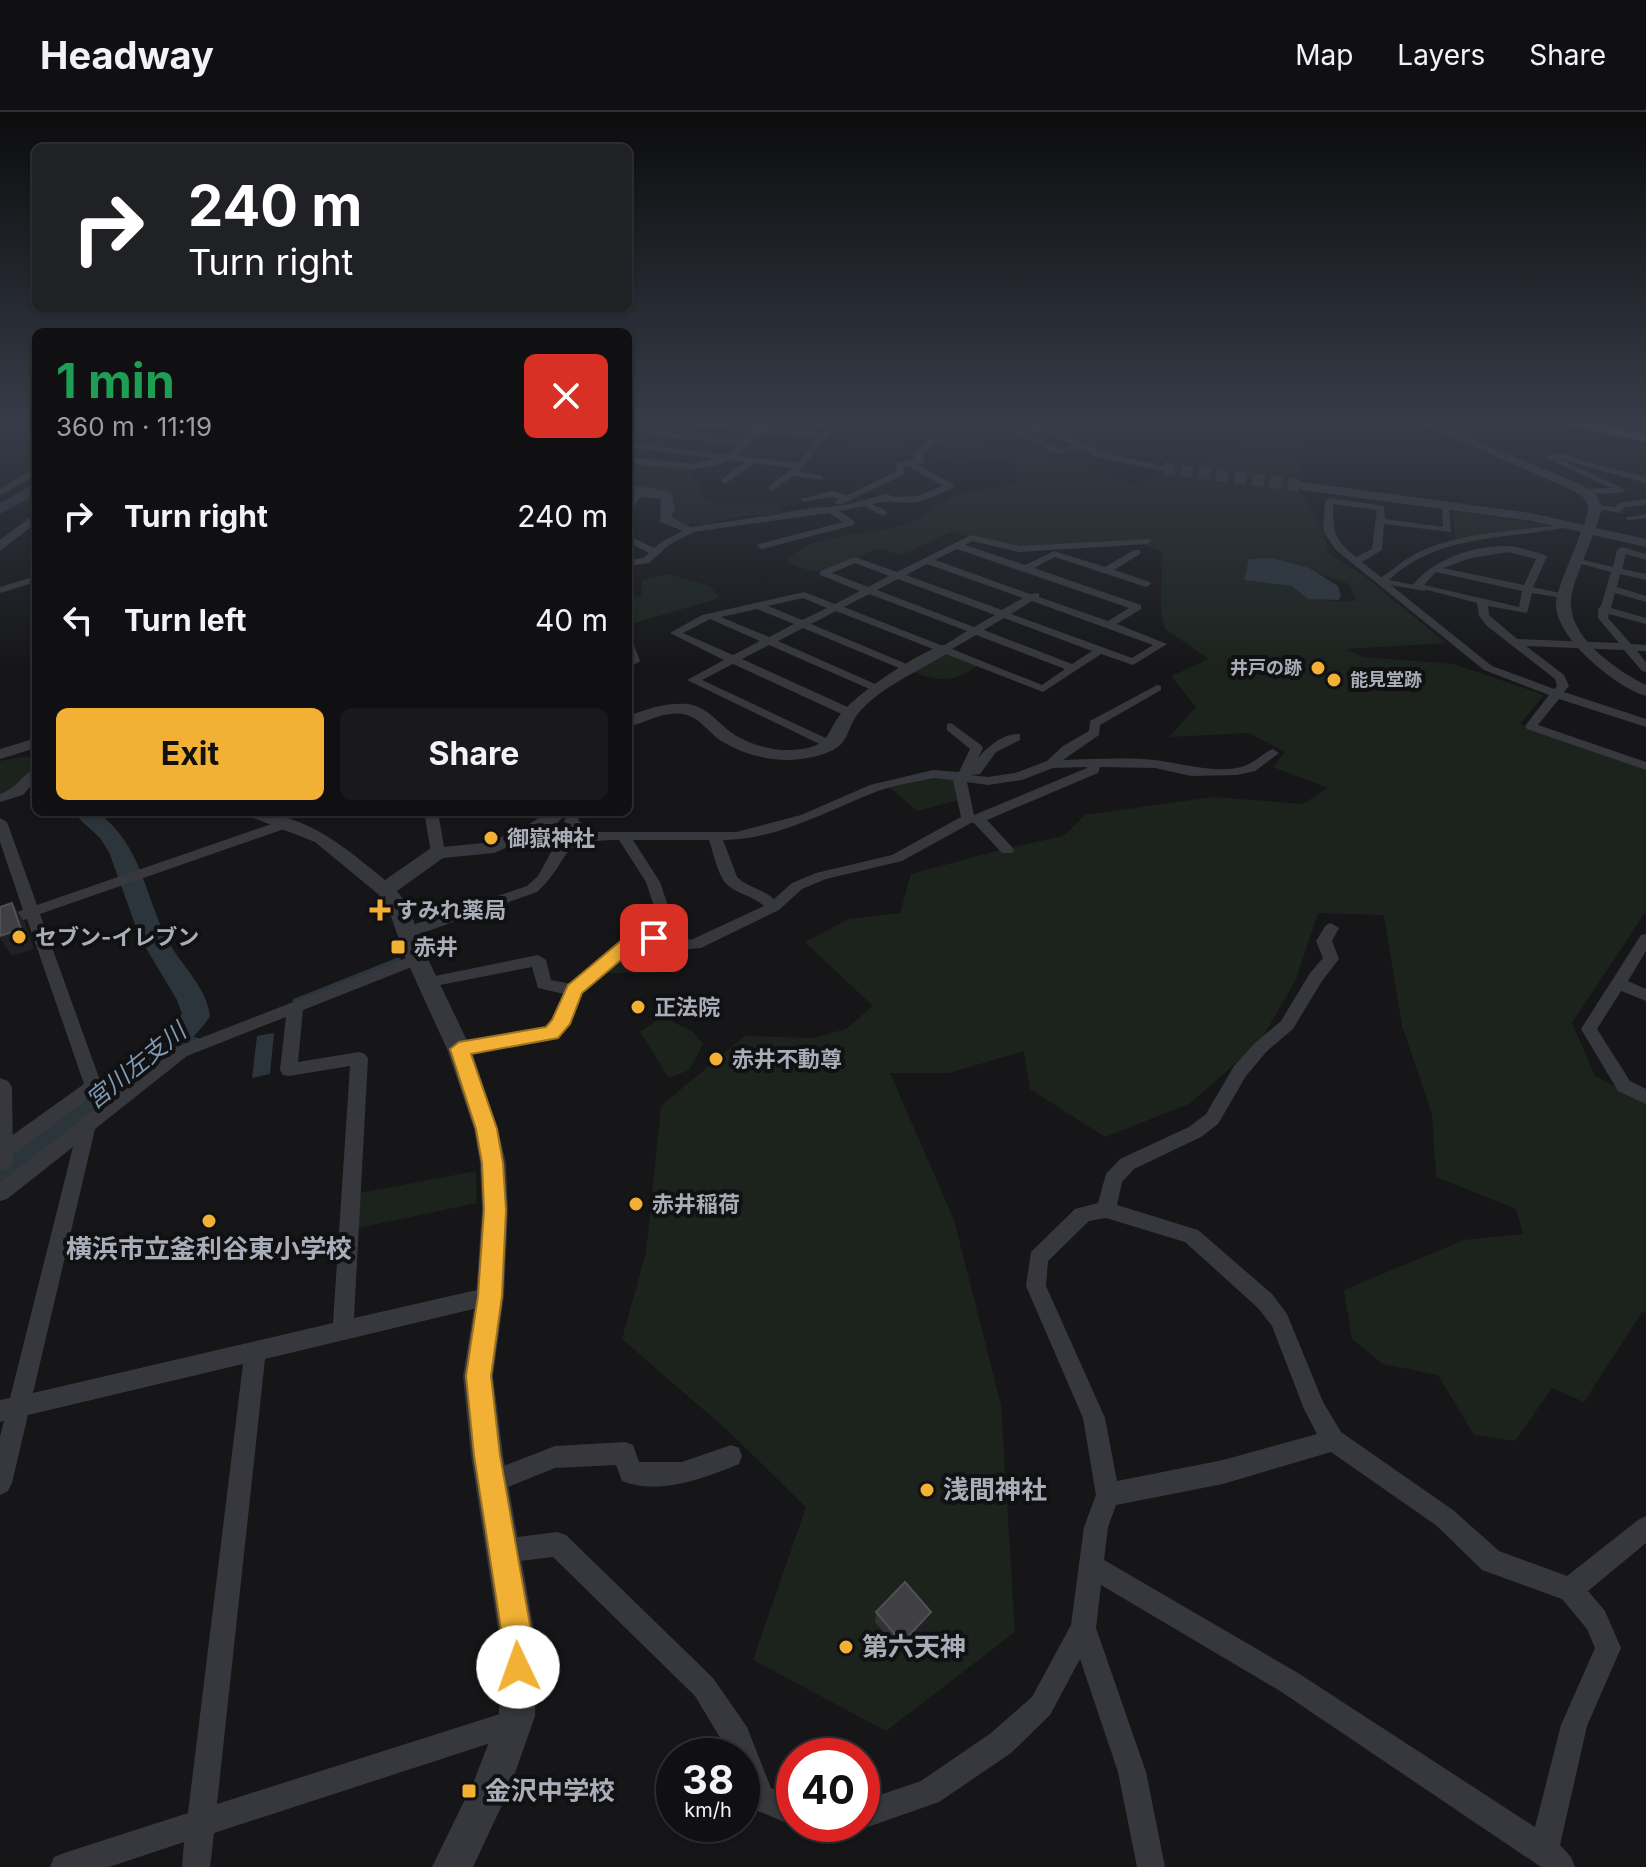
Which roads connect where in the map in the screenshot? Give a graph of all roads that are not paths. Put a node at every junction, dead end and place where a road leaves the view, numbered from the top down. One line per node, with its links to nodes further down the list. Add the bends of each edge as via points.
1 (668, 505): 23 (street, via 664,519)
2 (822, 505): 20 (street)
3 (854, 505): 12 (street)
4 (868, 505): 15 (street)
5 (1329, 505): 38 (street, via 1328,531)
6 (1354, 505): 13 (street)
7 (1367, 505): 13 (street)
8 (1446, 505): 13 (street); 22 (street); 24 (street)
9 (1596, 505): 11 (street)
10 (1622, 505): 11 (street, via 1620,510)
11 (1596, 508): 22 (street)
12 (829, 509): 17 (street); 26 (street, via 851,523)
13 (1381, 509): 24 (street); 38 (street, via 1377,550)
14 (32, 512): 25 (street)
15 (883, 513)
16 (1646, 516): 18 (street)
17 (773, 518): 20 (street); 26 (street)
18 (1628, 518)
19 (32, 520): 33 (street)
20 (716, 527): 23 (street)
21 (1561, 527): 30 (street)
22 (1591, 529): 29 (street); 39 (street)
23 (691, 530): 35 (street)
24 (1448, 530): 30 (street)
25 (0, 536)
26 (791, 536): 32 (street)
27 (632, 540): 35 (street)
28 (1147, 541): 31 (street, via 1019,549 971,538)
29 (1646, 543)
30 (1450, 544): 49 (street, via 1403,561)
31 (956, 545): 37 (street); 41 (street)
32 (762, 546)
33 (0, 547)
34 (1137, 552): 44 (street)
35 (656, 553): 40 (street)
36 (1646, 557): 43 (street, via 1622,550)
37 (927, 561): 45 (street); 56 (street)
38 (1355, 562): 49 (street)
39 (1579, 562): 43 (street); 57 (street)
40 (632, 563)
41 (1025, 569): 44 (street, via 1054,554); 48 (street)
42 (1435, 569): 51 (street); 51 (street, via 1469,555 1509,549 1542,557); 52 (street, via 1423,576 1417,586)
43 (1615, 569): 46 (street); 53 (street)
44 (1106, 571): 50 (street)
45 (897, 576): 55 (street); 55 (street, via 855,560 823,573); 63 (street)
46 (1646, 577)
47 (32, 580): 54 (street)
48 (1059, 581): 56 (street); 67 (street, via 1137,607)
49 (1381, 581): 52 (street); 85 (street, via 1488,668)
50 (1146, 584)
51 (1528, 588): 57 (street); 59 (street, via 1523,611)
52 (1422, 589): 59 (street)
53 (1611, 589): 58 (street); 62 (street)
54 (0, 590)
55 (868, 590): 61 (street); 69 (street)
56 (1031, 597): 63 (street); 67 (street)
57 (1565, 597): 73 (street, via 1566,619)
58 (1646, 599)
59 (1482, 603): 72 (street, via 1484,616)
60 (757, 605): 61 (street, via 804,595); 64 (street); 66 (street)
61 (836, 607): 66 (street); 76 (street)
62 (1603, 609): 65 (street); 74 (street, via 1603,618)
63 (1002, 614): 69 (street); 77 (street)
64 (711, 616): 70 (street); 71 (street)
65 (1646, 621)
66 (803, 624): 71 (street); 80 (street)
67 (1109, 625): 77 (street, via 1162,644 1133,662)
68 (658, 627): 70 (street)
69 (974, 631): 76 (street); 79 (street)
70 (675, 633): 78 (street)
71 (768, 641): 78 (street); 83 (street)
72 (1515, 642): 73 (street); 85 (street, via 1560,677 1563,686)
73 (1586, 644): 74 (street); 84 (street, via 1610,671)
74 (1626, 646): 75 (street); 81 (street)
75 (1646, 648)
76 (943, 650): 79 (street, via 1043,689); 80 (street)
77 (1100, 650): 79 (street)
78 (732, 659): 86 (street); 92 (street, via 693,680)
79 (1073, 668)
80 (910, 669): 83 (street)
81 (1646, 669)
82 (1157, 688): 96 (street, via 1094,724 1092,736)
83 (878, 689): 86 (street)
84 (1646, 691)
85 (1558, 694): 88 (street); 97 (street, via 1531,726)
86 (850, 713): 92 (street)
87 (632, 719): 92 (street, via 687,709 708,719 725,736 763,753 792,755)
88 (1646, 723)
89 (951, 727): 99 (street, via 977,748)
90 (1016, 737): 99 (street, via 992,749)
91 (32, 744): 94 (street)
92 (830, 745)
93 (1273, 753): 95 (street, via 1237,771)
94 (0, 754)
95 (1094, 763): 96 (street); 105 (street, via 1093,770)
96 (1051, 764): 99 (street, via 1003,780)
97 (1646, 766)
98 (32, 776): 100 (street, via 18,792)
99 (964, 777): 105 (street); 110 (street, via 933,774 892,783 795,821)
100 (0, 798)
101 (267, 816): 107 (street)
102 (432, 816): 112 (street)
103 (554, 816): 112 (street, via 536,830 487,849)
104 (574, 816): 108 (street, via 571,821)
105 (973, 819): 111 (street); 114 (street, via 897,858 797,886)
106 (0, 822): 115 (street)
107 (288, 823): 113 (street, via 322,838); 115 (street)
108 (586, 836): 109 (street); 120 (street, via 560,848 532,889)
109 (624, 837): 110 (street); 118 (street, via 653,882 661,906)
110 (715, 837): 114 (street, via 730,879)
111 (1007, 850)
112 (438, 852): 113 (street)
113 (385, 890): 120 (street, via 398,906)
114 (774, 907): 118 (street, via 696,944)
115 (33, 912): 116 (street); 129 (street, via 93,1086)
116 (0, 923)
117 (1331, 928): 132 (street, via 1324,941 1331,959 1287,1025 1240,1071 1212,1119 1127,1164 1113,1179)
118 (654, 938): 122 (street, via 628,944)
119 (1645, 943): 121 (street)
120 (419, 958): 122 (street, via 538,960 544,984); 124 (street); 125 (street)
121 (1618, 983): 123 (street); 127 (street, via 1589,1029 1624,1086)
122 (574, 990): 125 (street, via 551,1033)
123 (1646, 995)
124 (295, 1007): 128 (street, via 181,1052); 134 (street, via 289,1070 359,1058)
125 (459, 1049): 133 (street, via 493,1163)
126 (0, 1087): 129 (street)
127 (1646, 1097)
128 (88, 1121): 131 (street); 136 (street)
129 (0, 1154): 130 (street)
130 (0, 1161)
131 (0, 1193)
132 (1106, 1210): 137 (street, via 1191,1236 1265,1301 1280,1321); 141 (street, via 1082,1215 1049,1246 1038,1258 1036,1286 1094,1418)
133 (490, 1296): 134 (street); 139 (street, via 478,1376)
134 (343, 1328): 135 (street)
135 (255, 1351): 136 (street); 150 (street)
136 (9, 1409): 140 (street)
137 (1333, 1440): 141 (street, via 1223,1472); 145 (street, via 1445,1518 1491,1561)
138 (731, 1456): 139 (street, via 682,1474 630,1473 625,1453 555,1457)
139 (491, 1482): 143 (street)
140 (0, 1483)
141 (1108, 1495): 144 (street, via 1096,1527)
142 (1646, 1528): 145 (street)
143 (503, 1551): 147 (street, via 518,1642); 148 (street, via 557,1544 704,1687 737,1737 761,1798)
144 (1093, 1567): 146 (street); 151 (street, via 1289,1682)
145 (1570, 1589): 151 (street, via 1596,1620 1608,1648 1574,1725)
146 (1083, 1628): 149 (street, via 1041,1706 1001,1743 929,1792); 155 (street, via 1132,1772)
147 (516, 1722): 150 (street); 154 (street)
148 (776, 1804)
149 (880, 1809)
150 (201, 1824): 152 (street); 153 (street)
151 (1553, 1858)
152 (64, 1867)
153 (196, 1867)
154 (452, 1867)
155 (1151, 1867)

